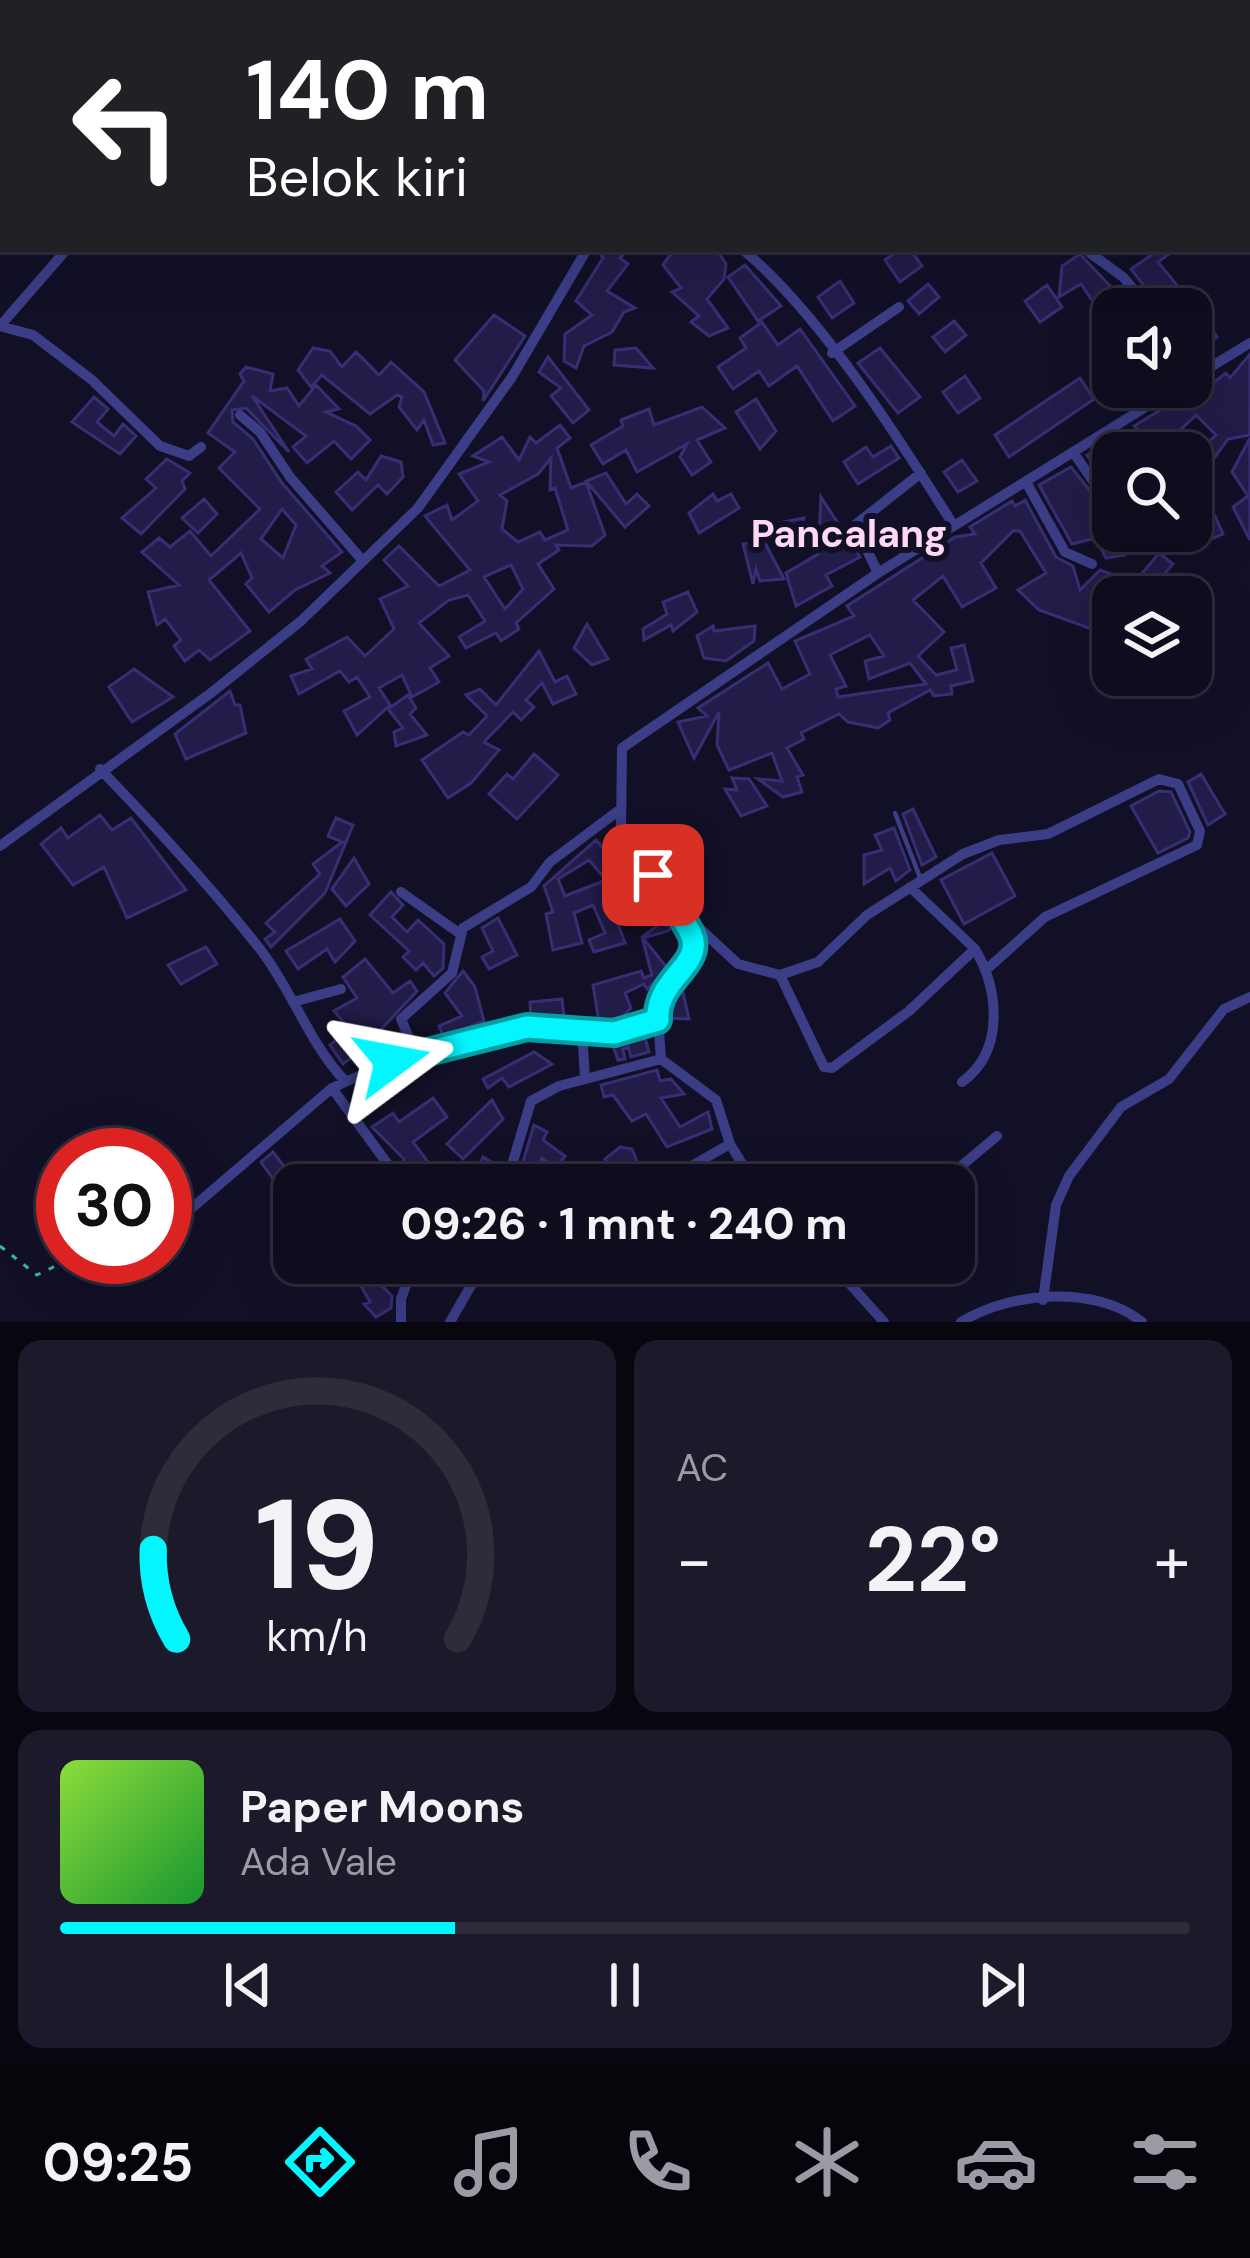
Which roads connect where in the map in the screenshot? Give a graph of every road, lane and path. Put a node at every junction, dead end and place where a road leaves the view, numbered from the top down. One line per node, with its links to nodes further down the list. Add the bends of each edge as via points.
1 (64, 252): 7 (street)
2 (585, 252): 19 (street, via 512,377 418,508)
3 (745, 252): 9 (street)
4 (1090, 253): 5 (street)
5 (1132, 288)
6 (899, 307): 9 (street)
7 (0, 326): 13 (street, via 32,334 160,446 189,456)
8 (1250, 343): 10 (street)
9 (832, 353): 15 (street)
10 (1212, 363)
11 (1144, 408): 14 (street)
12 (240, 415): 19 (street)
13 (201, 447)
14 (1073, 452): 16 (street); 17 (street)
15 (921, 473): 18 (street); 21 (street, via 855,525)
16 (1092, 480)
17 (1026, 482): 18 (street); 20 (street, via 1065,552)
18 (954, 526): 21 (street)
19 (363, 561): 22 (street, via 211,693)
20 (1092, 564)
21 (878, 573): 23 (street, via 628,741)
22 (100, 769): 25 (street); 35 (street, via 258,946)
23 (618, 811): 28 (street, via 621,829); 29 (street)
24 (895, 813): 26 (lane)
25 (0, 846)
26 (916, 883): 30 (street); 31 (street, via 986,843 1048,834 1159,779 1178,784 1200,831 1197,845 1045,917); 32 (street, via 818,962)
27 (401, 892): 29 (street)
28 (676, 906): 32 (street, via 738,964); 36 (street, via 695,948 661,990)
29 (459, 933): 38 (street, via 458,964 401,1019)
30 (975, 949): 31 (street); 32 (street, via 832,1068 811,1050)
31 (987, 970): 42 (street, via 992,1030 980,1065)
32 (780, 975)
33 (341, 989): 35 (street)
34 (1250, 997): 57 (street, via 1224,1009 1169,1079 1121,1107 1069,1176 1056,1205)
35 (293, 1002): 41 (street)
36 (658, 1020): 37 (street, via 614,1033); 39 (street)
37 (582, 1031): 38 (street, via 527,1027); 40 (street)
38 (416, 1055): 41 (street)
39 (661, 1059): 40 (street); 45 (street, via 716,1100)
40 (585, 1079): 47 (street, via 531,1101)
41 (345, 1081): 43 (street)
42 (962, 1082)
43 (332, 1088): 46 (street); 51 (street)
44 (997, 1136): 50 (street)
45 (730, 1144): 48 (street); 49 (street)
46 (388, 1164)
47 (512, 1164)
48 (695, 1164)
49 (741, 1164)
50 (964, 1164)
51 (192, 1208)
52 (0, 1246): 53 (path)
53 (36, 1274)
54 (407, 1284): 58 (street)
55 (472, 1284): 59 (street)
56 (850, 1284): 60 (street)
57 (1043, 1300): 61 (street, via 1006,1300); 62 (street, via 1110,1302)
58 (401, 1322)
59 (450, 1322)
60 (884, 1322)
61 (961, 1322)
62 (1142, 1322)

